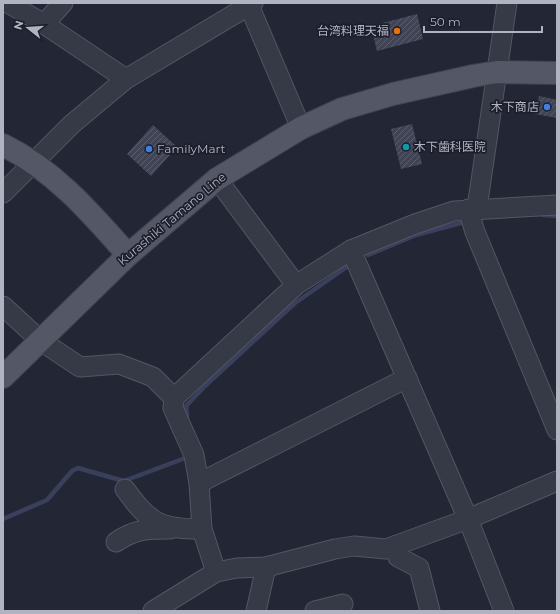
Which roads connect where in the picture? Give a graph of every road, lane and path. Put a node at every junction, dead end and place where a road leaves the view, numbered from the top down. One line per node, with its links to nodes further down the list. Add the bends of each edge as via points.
1 (8, 3): 5 (street)
2 (64, 3): 5 (street)
3 (250, 3): 8 (street); 9 (street)
4 (507, 3): 6 (street)
5 (44, 24): 8 (street)
6 (497, 72): 7 (main road, Kurashiki Tamano Line); 9 (main road, Kurashiki Tamano Line, via 393,94 342,109); 15 (street)
7 (557, 73)
8 (126, 79): 11 (street, via 72,124)
9 (301, 128): 12 (main road, Kurashiki Tamano Line)
10 (3, 145): 11 (main road)
11 (33, 162): 13 (street); 17 (main road, via 61,183)
12 (217, 179): 17 (main road, Kurashiki Tamano Line); 18 (street)
13 (3, 193)
14 (557, 205): 15 (street)
15 (472, 209): 16 (street, via 454,211 415,224); 24 (street, via 475,232)
16 (351, 250): 18 (street); 22 (street)
17 (128, 255): 20 (main road, Kurashiki Tamano Line)
18 (296, 285): 23 (street)
19 (3, 306): 20 (street)
20 (41, 341): 21 (main road, Kurashiki Tamano Line); 23 (street, via 80,368 119,364 153,376)
21 (3, 377)
22 (407, 378): 26 (street); 28 (street)
23 (174, 398): 26 (street, via 173,408 194,454)
24 (557, 430)
25 (557, 481): 28 (street)
26 (199, 483): 30 (street)
27 (125, 489): 29 (street, via 139,508 156,522)
28 (468, 519): 32 (street); 40 (street)
29 (175, 529): 30 (street); 31 (street, via 144,529 129,533)
30 (202, 529): 34 (street)
31 (116, 542)
32 (395, 546): 33 (street, via 386,549 354,546 335,549); 39 (street, via 398,557 419,568)
33 (266, 567): 34 (street); 37 (street)
34 (216, 572): 36 (street)
35 (343, 604): 38 (street)
36 (153, 611)
37 (256, 611)
38 (315, 611)
39 (430, 611)
40 (504, 611)

